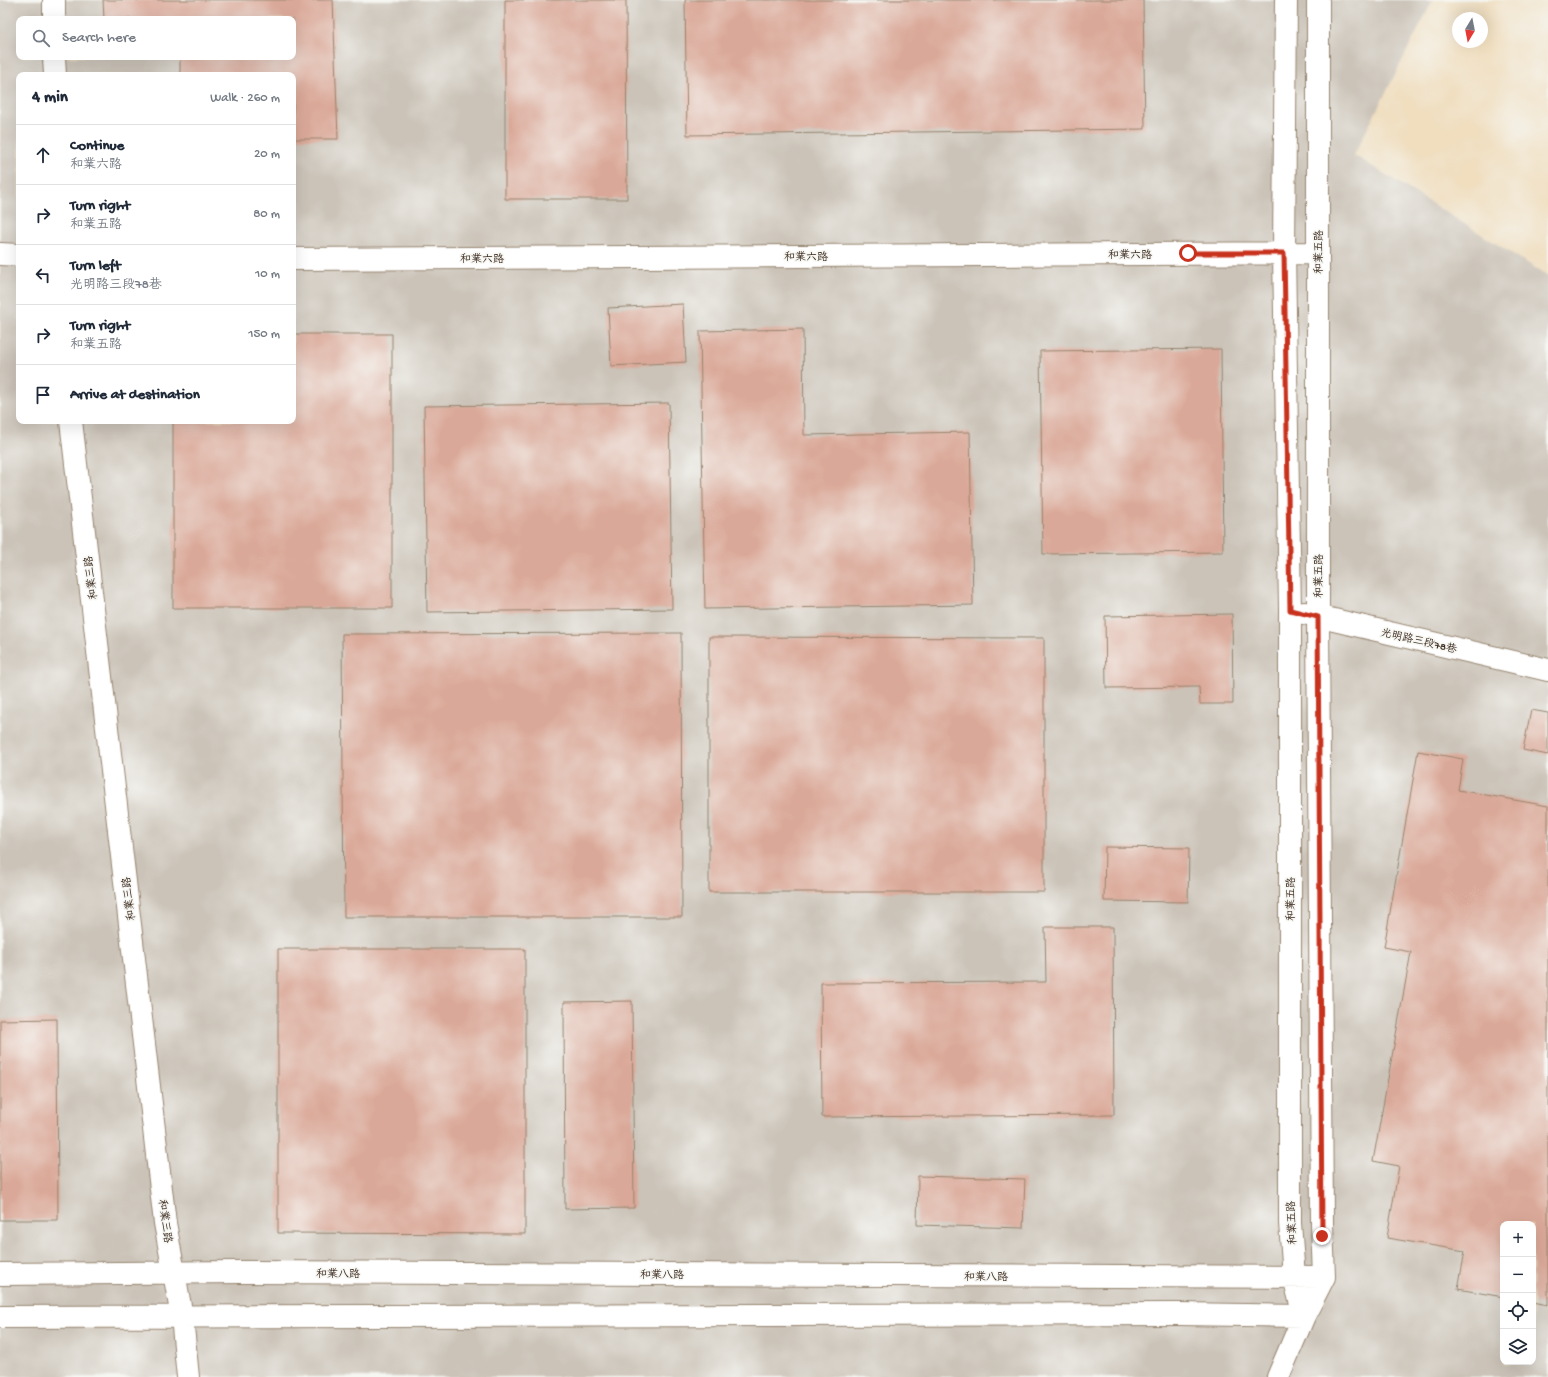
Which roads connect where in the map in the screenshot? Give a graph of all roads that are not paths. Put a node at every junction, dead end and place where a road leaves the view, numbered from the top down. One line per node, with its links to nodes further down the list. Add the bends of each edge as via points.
1 (54, 0): 4 (street)
2 (1286, 0): 7 (street, 和業五路)
3 (1318, 0): 8 (street, 和業五路)
4 (54, 16)
5 (54, 60): 6 (street)
6 (55, 72)
7 (1284, 253): 8 (street, 和業六路); 11 (street, 和業六路); 13 (street, 和業五路)
8 (1318, 253): 14 (street, 和業五路)
9 (0, 254): 10 (street)
10 (16, 255)
11 (296, 259)
12 (71, 424): 16 (street, 和業三路, via 165,1222)
13 (1290, 610): 14 (street, 光明路三段78巷); 18 (street, 和業五路, via 1290,1223)
14 (1318, 617): 15 (street, 光明路三段78巷); 19 (street, 和業五路)
15 (1548, 670)
16 (174, 1272): 17 (street, 和業八路); 18 (street, 和業八路); 22 (street, 和業三路)
17 (0, 1274)
18 (1294, 1277): 19 (street, 和業八路); 20 (street, 和業五路)
19 (1324, 1277): 20 (street, 和業五路)
20 (1304, 1316): 22 (street, via 1171,1314); 24 (street, 和業五路)
21 (0, 1317): 22 (street)
22 (182, 1317): 23 (street, 和業三路)
23 (188, 1377)
24 (1278, 1377)

